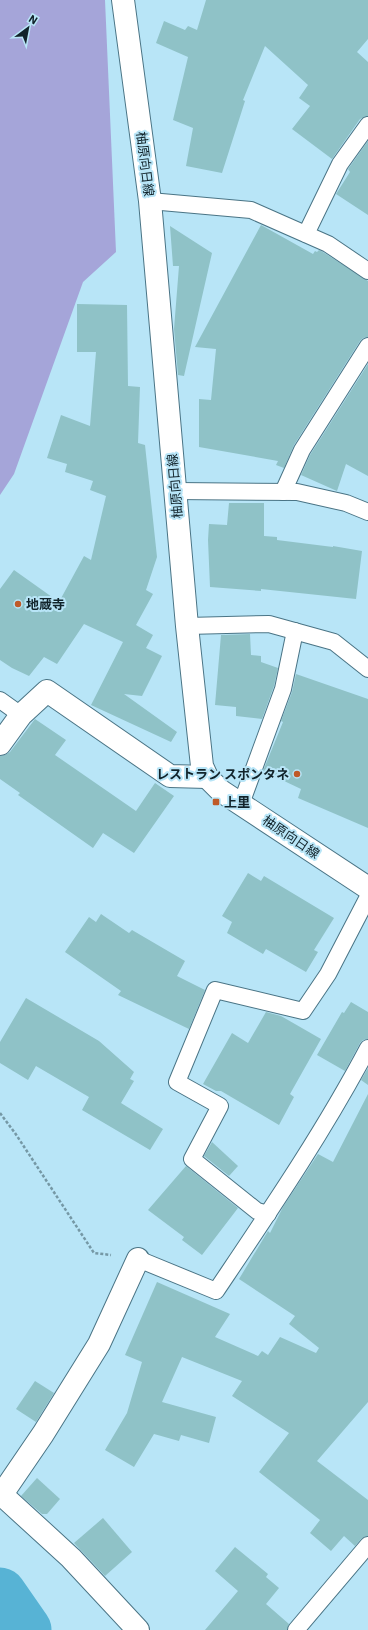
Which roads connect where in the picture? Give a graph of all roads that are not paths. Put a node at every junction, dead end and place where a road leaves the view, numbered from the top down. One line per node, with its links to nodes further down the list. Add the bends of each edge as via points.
1 (123, 0): 3 (main road, 柚原向日線)
2 (368, 125): 4 (lane, via 340,164)
3 (150, 201): 4 (lane, via 251,210); 7 (main road, 柚原向日線)
4 (306, 234): 5 (lane, via 328,244)
5 (368, 271)
6 (368, 346): 8 (lane, via 302,450)
7 (176, 491): 8 (lane); 10 (main road, 柚原向日線)
8 (284, 492): 9 (lane, via 297,492 346,503)
9 (368, 512)
10 (187, 626): 11 (lane, via 269,624); 16 (main road, 柚原向日線, via 200,756)
11 (295, 631): 12 (lane, via 334,642); 17 (lane, via 283,689)
12 (368, 669)
13 (0, 700): 14 (lane)
14 (21, 715): 15 (main road); 16 (main road, via 47,691 170,776)
15 (0, 744)
16 (207, 777): 17 (main road, 柚原向日線, via 221,791)
17 (241, 804): 18 (main road, 柚原向日線)
18 (368, 888)
19 (368, 897): 21 (lane, via 328,974 303,1011 215,990 177,1082 220,1106 192,1159 257,1211)
20 (368, 1048): 21 (lane, via 324,1128)
21 (268, 1214): 22 (lane, via 216,1291)
22 (138, 1259): 23 (main road, via 99,1344 43,1434)
23 (1, 1495): 25 (main road, via 71,1558)
24 (368, 1545): 26 (lane)
25 (138, 1630)
26 (296, 1630)

